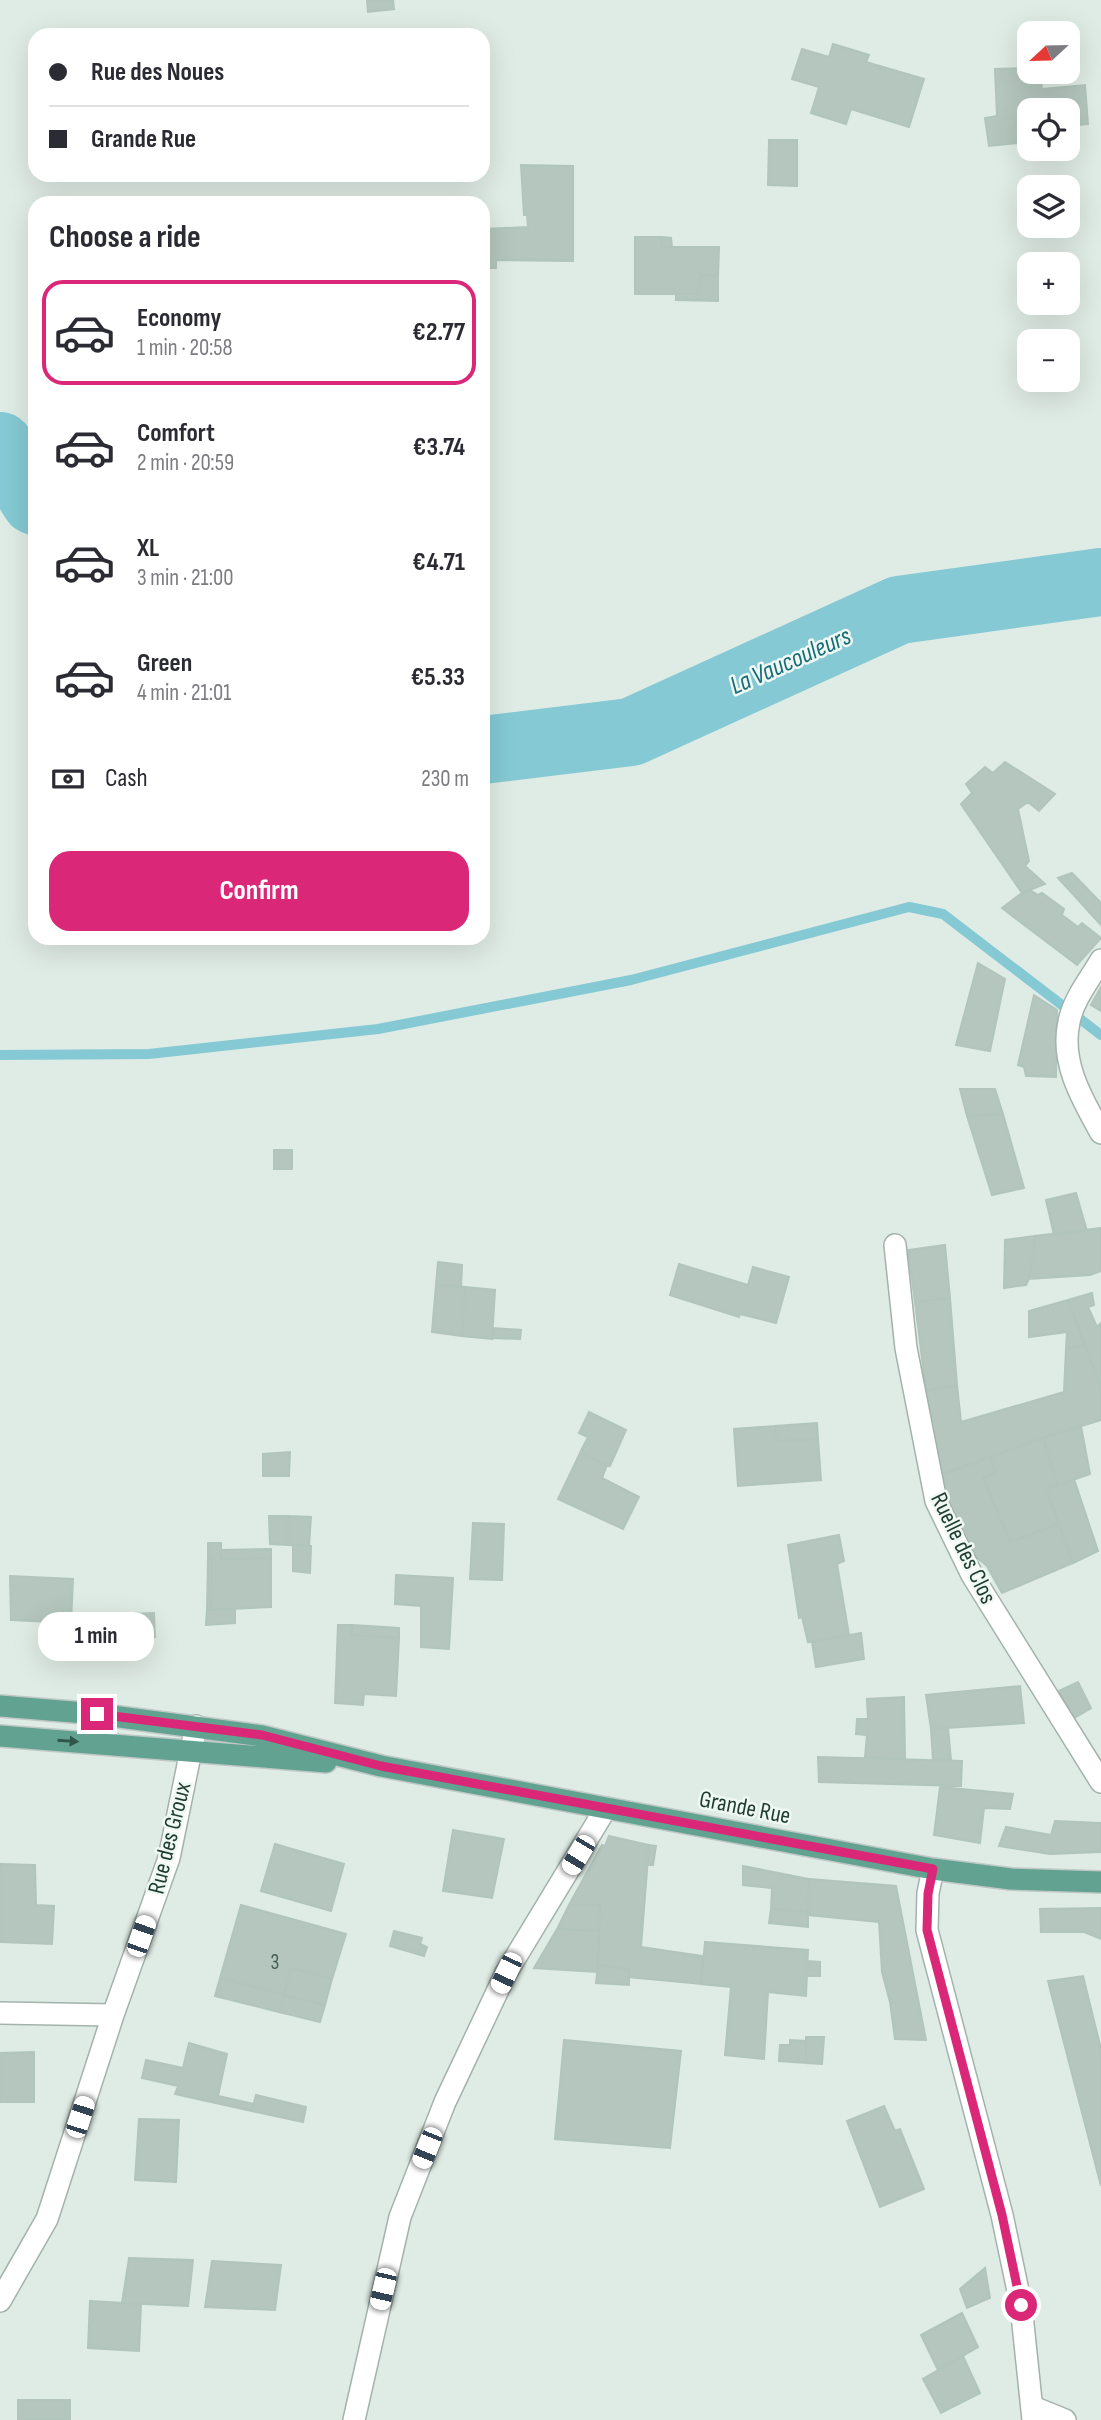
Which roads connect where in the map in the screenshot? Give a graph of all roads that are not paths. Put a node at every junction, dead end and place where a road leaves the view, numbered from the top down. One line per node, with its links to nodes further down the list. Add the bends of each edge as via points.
1 (1101, 960): 2 (street, via 1069,1021 1066,1051 1079,1093)
2 (1101, 1133)
3 (895, 1245): 9 (street, Ruelle des Clos, via 906,1348 936,1501 972,1574)
4 (0, 1706): 5 (main road, Grande Rue)
5 (196, 1726): 7 (street, Rue des Groux); 8 (main road, Grande Rue, via 262,1735)
6 (0, 1737): 7 (main road, Grande Rue, one-way to 7)
7 (191, 1751): 8 (main road, Grande Rue); 14 (street, Rue des Groux, via 169,1857)
8 (381, 1766): 10 (main road, Grande Rue)
9 (1101, 1782)
10 (606, 1808): 11 (main road, Grande Rue); 17 (street, via 506,1973 445,2102 400,2217)
11 (933, 1869): 12 (main road, Grande Rue, via 1011,1879); 16 (street, via 927,1930 1002,2215 1021,2305)
12 (1101, 1882)
13 (0, 2013): 14 (street)
14 (113, 2015): 15 (street, Rue des Groux, via 47,2219)
15 (0, 2301)
16 (1033, 2413): 18 (street)
17 (354, 2420)
18 (1065, 2420)

